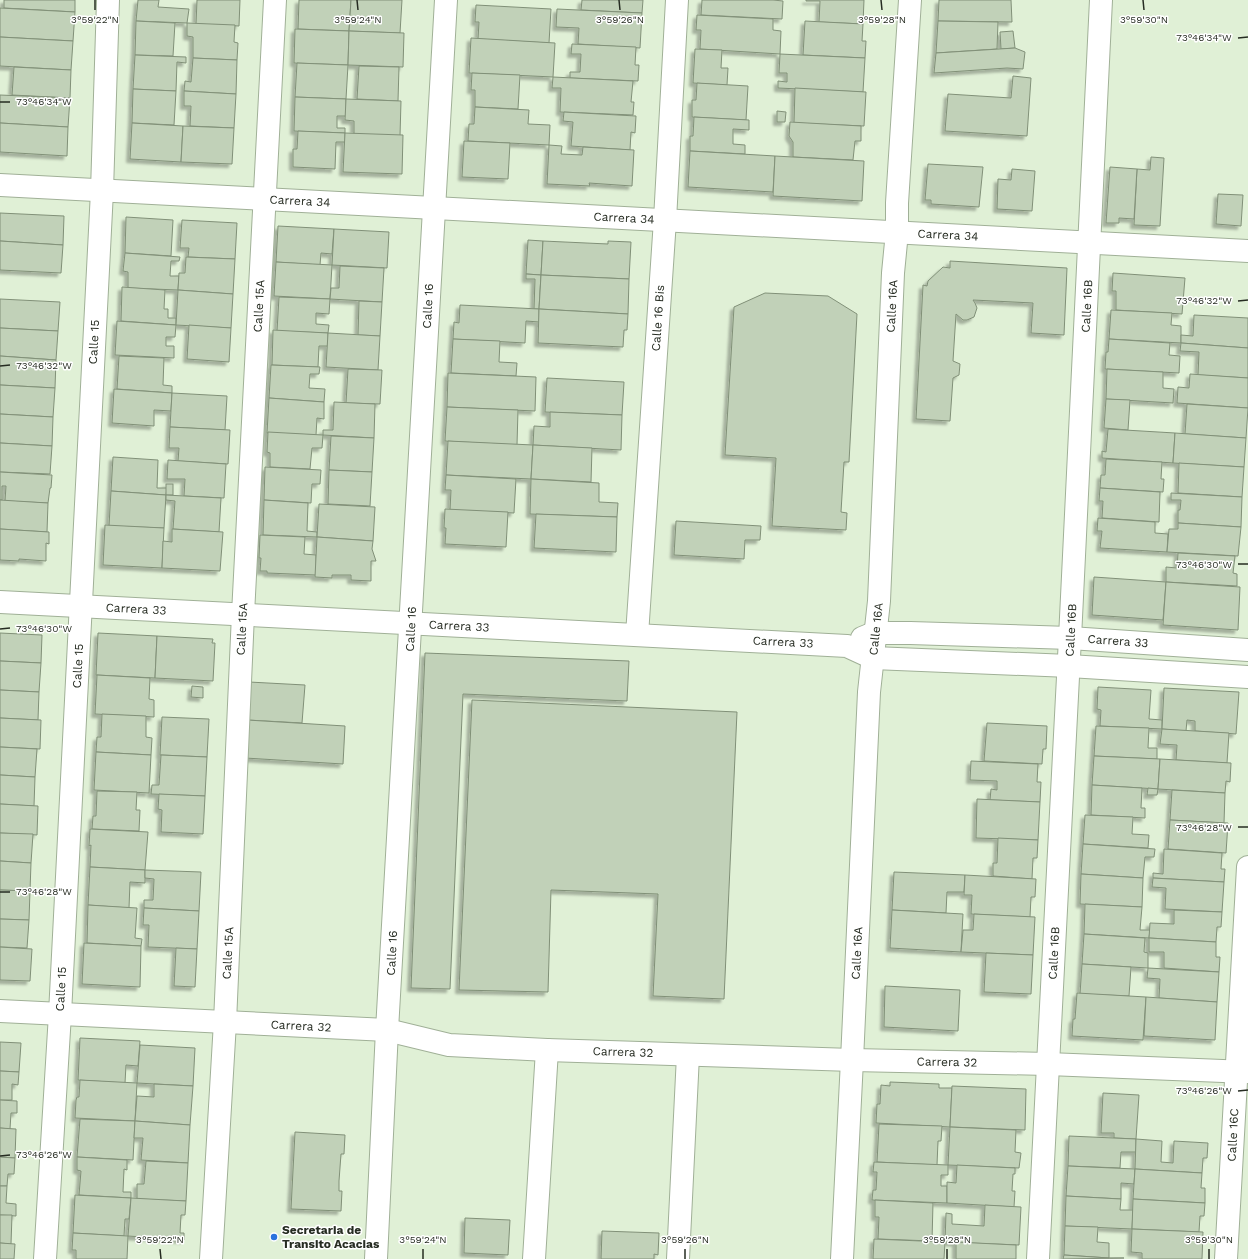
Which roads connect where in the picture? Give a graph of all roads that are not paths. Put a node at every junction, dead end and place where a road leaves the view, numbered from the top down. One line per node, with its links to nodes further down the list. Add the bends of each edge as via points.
1 (108, 0): 8 (street, Calle 15)
2 (274, 0): 9 (street, Calle 15A)
3 (446, 0): 10 (street, Calle 16)
4 (677, 0): 11 (street, Calle 16 Bis)
5 (910, 0): 12 (street, Calle 16A)
6 (1101, 0): 13 (street, Calle 16B)
7 (0, 185): 8 (street, Carrera 34)
8 (102, 190): 9 (street, Carrera 34); 16 (street, Calle 15)
9 (265, 199): 10 (street, Carrera 34); 17 (street, Calle 15A)
10 (433, 208): 11 (street, Carrera 34); 18 (street, Calle 16)
11 (665, 220): 12 (street, Carrera 34); 20 (street, Calle 16 Bis)
12 (897, 232): 13 (street, Carrera 34); 19 (street, Calle 16A, via 879,601)
13 (1090, 242): 14 (street, Carrera 34); 21 (street, Calle 16B)
14 (1248, 251)
15 (0, 602): 16 (street, Carrera 33)
16 (81, 606): 17 (street, Carrera 33); 29 (street, Calle 15)
17 (242, 614): 18 (street, Carrera 33); 30 (street, Calle 15A)
18 (411, 623): 20 (street, Carrera 33); 31 (street, Calle 16)
19 (874, 633): 21 (street, Carrera 33); 22 (street, Carrera 33); 24 (street, Calle 16A)
20 (637, 635): 22 (street, Carrera 33)
21 (1070, 638): 23 (street, Carrera 33); 25 (street, Calle 16B)
22 (847, 646): 24 (street, Carrera 33)
23 (1248, 650)
24 (873, 658): 25 (street, Carrera 33); 34 (street, Calle 16A, via 868,692)
25 (1069, 666): 26 (street, Carrera 33); 35 (street, Calle 16B)
26 (1248, 677)
27 (1248, 867): 36 (street, Calle 16C)
28 (0, 1011): 29 (street, Carrera 32)
29 (60, 1014): 30 (street, Carrera 32); 37 (street, Calle 15)
30 (225, 1022): 31 (street, Carrera 32); 38 (street, Calle 15A)
31 (387, 1030): 32 (street, Carrera 32, via 449,1045); 39 (street, Calle 16)
32 (547, 1050): 33 (street, Carrera 32); 40 (street)
33 (688, 1055): 34 (street, Carrera 32); 41 (street)
34 (852, 1060): 35 (street, Carrera 32); 42 (street, Calle 16A)
35 (1048, 1064): 36 (street, Carrera 32); 43 (street, Calle 16B)
36 (1242, 1072): 44 (street, Calle 16C)
37 (45, 1259)
38 (211, 1259)
39 (376, 1259)
40 (534, 1259)
41 (678, 1259)
42 (842, 1259)
43 (1038, 1259)
44 (1226, 1259)

